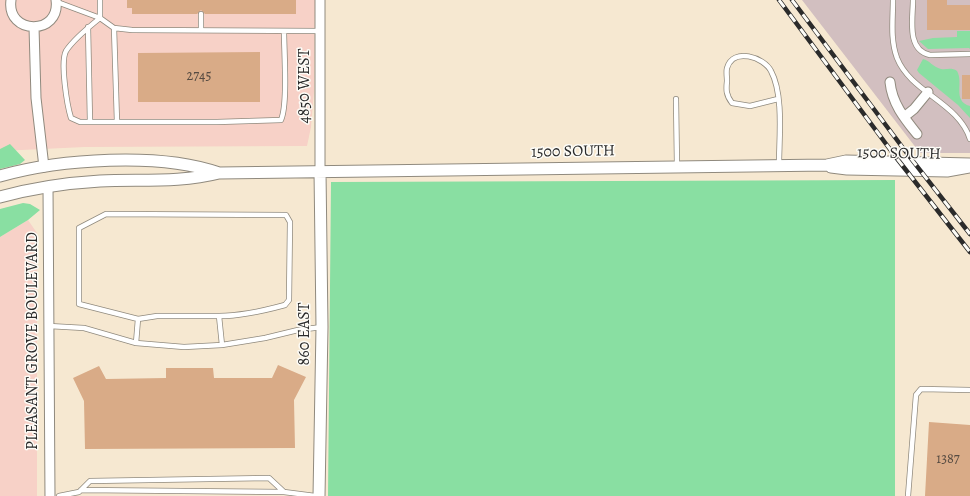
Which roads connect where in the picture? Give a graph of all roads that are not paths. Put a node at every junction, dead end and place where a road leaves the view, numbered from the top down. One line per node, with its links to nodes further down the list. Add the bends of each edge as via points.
1 (11, 0): 9 (street, via 11,8 16,18 24,25)
2 (100, 0): 8 (lane)
3 (320, 0): 14 (street, 4850 WEST)
4 (893, 0): 17 (lane, via 893,44 898,58 904,69)
5 (913, 0): 15 (lane, via 913,40 916,47 925,54)
6 (56, 1): 8 (lane); 9 (street, via 55,13 49,22)
7 (201, 14): 12 (lane)
8 (100, 18): 10 (lane); 11 (lane)
9 (34, 27): 28 (street, via 36,98)
10 (88, 27): 21 (lane); 21 (lane, via 66,51 64,70 71,118 80,122)
11 (114, 28): 12 (lane); 22 (lane)
12 (201, 30): 13 (lane)
13 (284, 30): 14 (lane); 22 (lane, via 284,115 281,120)
14 (320, 31): 29 (street, 4850 WEST)
15 (970, 54)
16 (890, 82): 20 (street, via 894,101)
17 (928, 92): 20 (street); 24 (lane, via 955,114 964,125)
18 (778, 98): 18 (lane, via 771,71 765,64 757,58 745,56 731,62 727,68 726,95 732,103 750,106); 25 (lane)
19 (676, 99): 27 (lane)
20 (904, 117): 23 (street)
21 (90, 122): 22 (lane)
22 (117, 122)
23 (917, 134)
24 (970, 139)
25 (779, 165): 26 (street, 1500 SOUTH, via 946,171); 27 (street, 1500 SOUTH)
26 (970, 165)
27 (677, 166): 29 (street, 1500 SOUTH)
28 (44, 167): 30 (street, via 98,162 171,161); 31 (street)
29 (320, 171): 30 (street); 37 (street, 860 EAST)
30 (218, 173): 32 (street, via 187,179 100,181)
31 (0, 176)
32 (48, 186): 33 (street); 36 (street, PLEASANT GROVE BOULEVARD)
33 (0, 197)
34 (219, 316): 35 (lane, via 157,316); 35 (lane, via 263,312 285,305 289,300 290,222 286,215 106,214 79,228 79,304); 39 (lane)
35 (138, 319): 38 (lane)
36 (49, 326): 38 (lane, via 84,328); 43 (street, PLEASANT GROVE BOULEVARD)
37 (322, 327): 39 (lane); 46 (street, 860 EAST)
38 (136, 343): 39 (lane, via 184,347)
39 (222, 345)
40 (970, 390): 47 (lane, via 921,389 916,395)
41 (81, 490): 42 (lane); 42 (lane, via 90,481 269,478); 44 (lane)
42 (284, 492): 45 (lane)
43 (50, 496)
44 (59, 496)
45 (314, 496)
46 (319, 496)
47 (908, 496)

